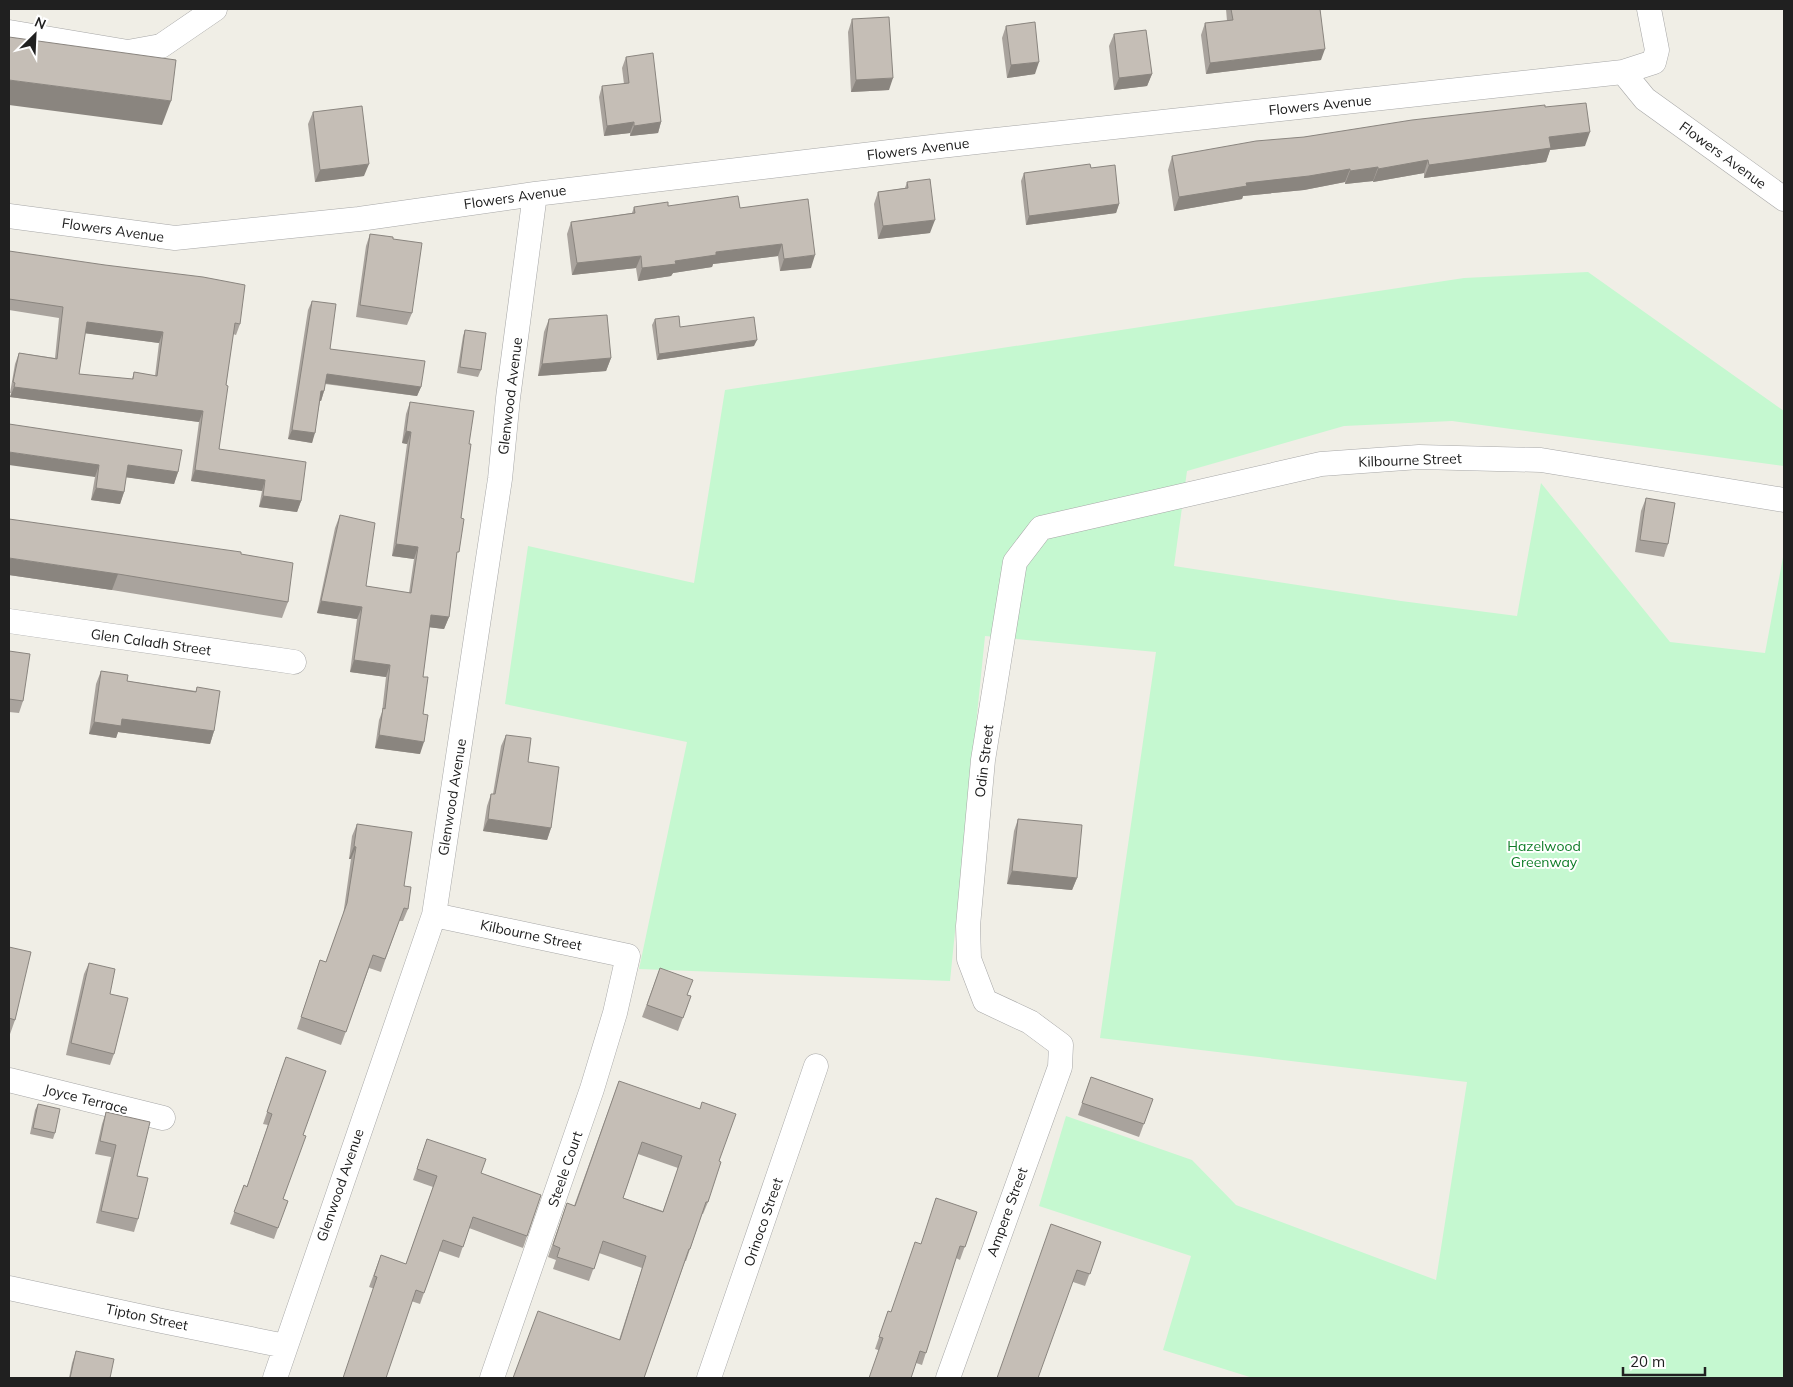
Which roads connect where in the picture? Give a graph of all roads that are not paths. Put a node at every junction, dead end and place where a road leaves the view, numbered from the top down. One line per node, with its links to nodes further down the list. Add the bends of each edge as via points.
1 (215, 9): 3 (street, via 161,46 128,52)
2 (1649, 9): 4 (street, via 1658,50 1654,62)
3 (9, 32)
4 (1623, 72): 5 (street, Flowers Avenue, via 940,146); 6 (street, Flowers Avenue, via 1645,99)
5 (535, 194): 7 (street, Flowers Avenue, via 359,219 175,238); 12 (street, Glenwood Avenue, via 500,479)
6 (1784, 199)
7 (9, 216)
8 (1784, 500): 9 (street, Kilbourne Street, via 1541,460 1420,458 1320,464)
9 (1041, 528): 14 (street, Odin Street, via 1015,562 983,760 968,926 969,959 985,1001 1030,1022)
10 (9, 621): 11 (street, Glen Caladh Street)
11 (294, 662)
12 (434, 915): 13 (street, Kilbourne Street); 19 (street, Glenwood Avenue)
13 (628, 956): 21 (street, Steele Court, via 592,1090)
14 (1060, 1045): 23 (street, Ampere Street, via 1060,1067)
15 (816, 1066): 22 (street, Orinoco Street)
16 (9, 1080): 17 (street, Joyce Terrace)
17 (163, 1118)
18 (9, 1288): 19 (street, Tipton Street)
19 (285, 1346): 20 (street, Glenwood Avenue)
20 (275, 1378)
21 (492, 1378)
22 (709, 1378)
23 (948, 1378)

